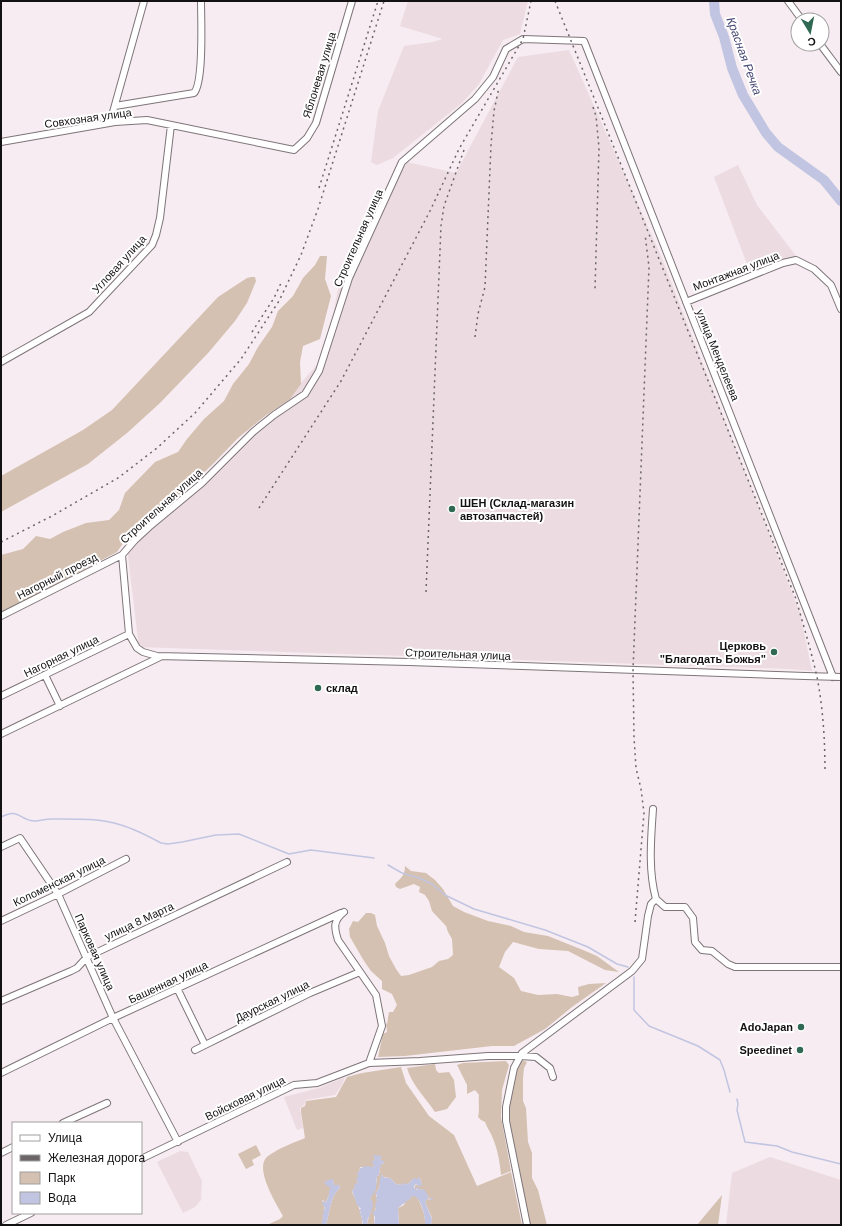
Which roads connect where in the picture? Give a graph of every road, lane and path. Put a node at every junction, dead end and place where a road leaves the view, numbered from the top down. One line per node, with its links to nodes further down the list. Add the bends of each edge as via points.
1 (144, 1): 9 (street)
2 (201, 1): 9 (street, via 201,66 197,90 194,93)
3 (352, 1): 13 (street, Яблоневая улица, via 312,132 294,150)
4 (788, 1): 5 (street)
5 (796, 12)
6 (584, 41): 14 (street, улица Менделеева); 17 (street, Строительная улица, via 523,39 506,49 492,77 475,99 402,162 349,278 319,371 305,394 253,432 202,483 140,535)
7 (826, 52): 8 (street)
8 (841, 72)
9 (115, 106): 10 (street)
10 (115, 122): 11 (street, Совхозная улица, via 147,120); 12 (street, Совхозная улица)
11 (171, 125): 13 (street, Совхозная улица); 16 (street, Угловая улица, via 160,218 152,245 88,312)
12 (1, 142)
13 (272, 146)
14 (686, 302): 15 (street, Монтажная улица, via 796,260 814,269 831,285); 22 (street, улица Менделеева)
15 (841, 309)
16 (1, 362)
17 (122, 555): 18 (street, Нагорный проезд); 19 (street, Строительная улица)
18 (1, 616)
19 (129, 634): 20 (street, Строительная улица, via 137,648); 21 (street, Нагорная улица)
20 (161, 656): 22 (street, Строительная улица); 25 (street)
21 (45, 675): 24 (street, Нагорная улица); 25 (street)
22 (833, 677): 23 (street, Строительная улица)
23 (841, 677)
24 (1, 696)
25 (60, 706): 26 (street)
26 (1, 734)
27 (653, 809): 32 (street, via 651,872)
28 (1, 847): 31 (street, Парковая улица, via 20,838)
29 (126, 859): 31 (street, Коломенская улица)
30 (287, 862): 34 (street, улица 8 Марта)
31 (58, 894): 33 (street, Коломенская улица); 34 (street, Парковая улица)
32 (656, 899): 35 (street, via 665,907 685,907 693,918 695,942 702,950 712,951 728,964); 42 (street, via 651,904 648,916 642,959 632,971)
33 (1, 921)
34 (86, 957): 38 (street, улица 8 Марта, via 77,968); 39 (street, Парковая улица)
35 (841, 967)
36 (360, 972): 37 (street, Башенная улица, via 338,940 335,931 336,920 344,912); 40 (street, Даурская улица, via 310,993); 43 (street, via 376,995 382,1026)
37 (177, 988): 39 (street, Башенная улица); 40 (street)
38 (1, 1002)
39 (114, 1018): 44 (street, Башенная улица); 48 (street, Парковая улица)
40 (205, 1045): 41 (street, Даурская улица)
41 (195, 1050)
42 (520, 1056): 43 (street, Войсковая улица); 45 (street, Войсковая улица, via 536,1057 550,1068); 54 (street, via 514,1068 506,1106 506,1121)
43 (370, 1063): 48 (street, Войсковая улица, via 318,1083 294,1084)
44 (1, 1073)
45 (553, 1077)
46 (107, 1102): 47 (street)
47 (65, 1122)
48 (178, 1142): 51 (street, Войсковая улица)
49 (12, 1147): 50 (street)
50 (1, 1152)
51 (142, 1159)
52 (29, 1214): 53 (street)
53 (6, 1225)
54 (527, 1225)

